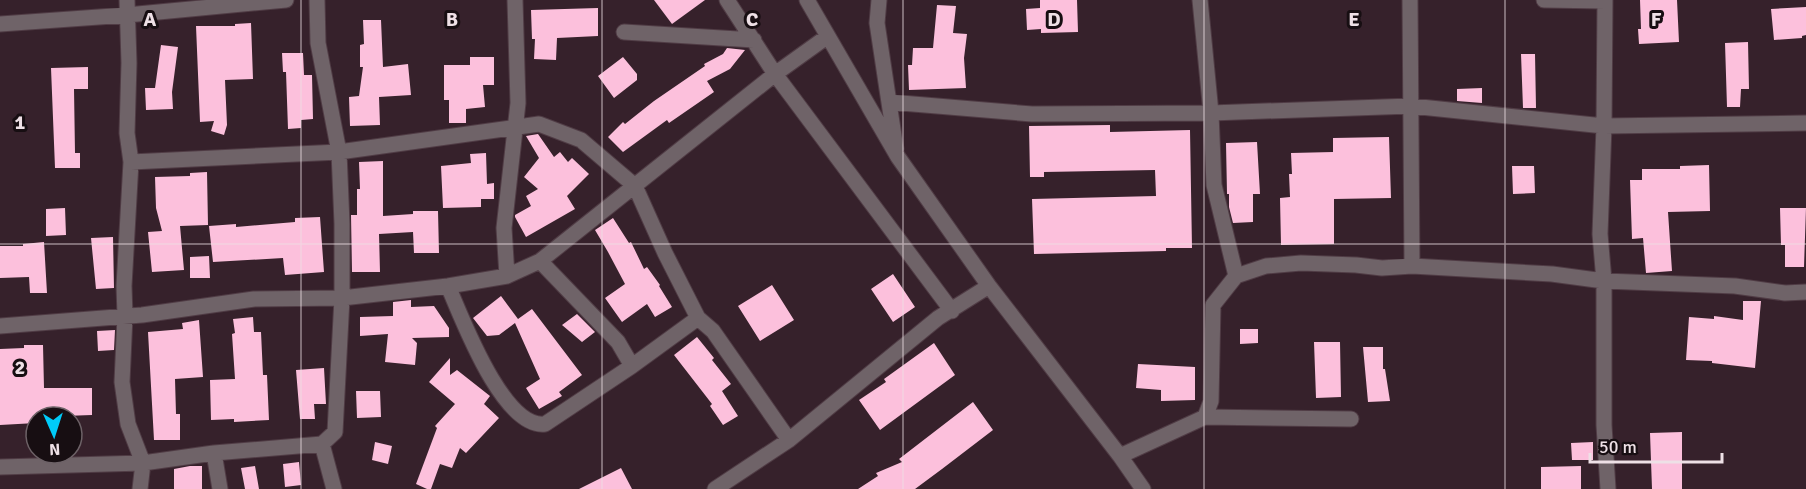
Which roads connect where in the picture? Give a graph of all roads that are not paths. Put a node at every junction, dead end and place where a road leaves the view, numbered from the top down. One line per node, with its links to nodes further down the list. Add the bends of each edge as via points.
1 (286, 0): 11 (street)
2 (317, 0): 23 (street, via 318,43)
3 (515, 0): 22 (street, via 518,103)
4 (727, 0): 15 (street)
5 (807, 0): 14 (street)
6 (879, 0): 17 (street, via 877,23)
7 (1200, 0): 19 (street)
8 (1410, 0): 18 (street)
9 (1544, 0): 10 (street)
10 (1605, 0): 21 (street)
11 (127, 8): 12 (street); 25 (street, via 127,133)
12 (0, 24)
13 (624, 32): 15 (street)
14 (828, 36): 16 (street); 24 (street)
15 (754, 40): 16 (street)
16 (775, 74): 26 (street); 36 (street)
17 (889, 102): 19 (street, via 1032,114); 24 (street)
18 (1412, 106): 19 (street); 21 (street); 28 (street)
19 (1211, 113): 30 (street, via 1214,185)
20 (1806, 123): 21 (street)
21 (1604, 126): 31 (street, via 1600,234)
22 (514, 128): 23 (street); 26 (street, via 539,124 581,140); 29 (street, via 504,228)
23 (339, 152): 25 (street); 35 (street)
24 (898, 158): 33 (street)
25 (131, 162): 37 (street)
26 (635, 186): 27 (street); 38 (street)
27 (540, 261): 29 (street); 40 (street, via 618,342)
28 (1412, 266): 30 (street, via 1300,263 1266,266); 31 (street)
29 (507, 276): 32 (street)
30 (1236, 276): 41 (street, via 1213,305 1211,401)
31 (1604, 281): 34 (street); 54 (street)
32 (448, 286): 35 (street); 40 (street, via 500,393 530,422 545,424)
33 (989, 286): 36 (street); 46 (street)
34 (1806, 292)
35 (342, 298): 37 (street, via 254,299); 44 (street, via 335,432)
36 (952, 311): 43 (street, via 938,318)
37 (125, 316): 39 (street); 47 (street, via 123,382 128,424)
38 (698, 318): 40 (street); 43 (street, via 713,331)
39 (0, 326)
40 (632, 366)
41 (1205, 417): 42 (street); 46 (street)
42 (1351, 419)
43 (789, 440): 52 (street)
44 (322, 444): 45 (street); 51 (street)
45 (214, 453): 47 (street); 50 (street)
46 (1120, 456): 53 (street)
47 (143, 463): 48 (street); 49 (street)
48 (0, 467)
49 (140, 489)
50 (220, 489)
51 (334, 489)
52 (715, 489)
53 (1143, 489)
54 (1608, 489)

